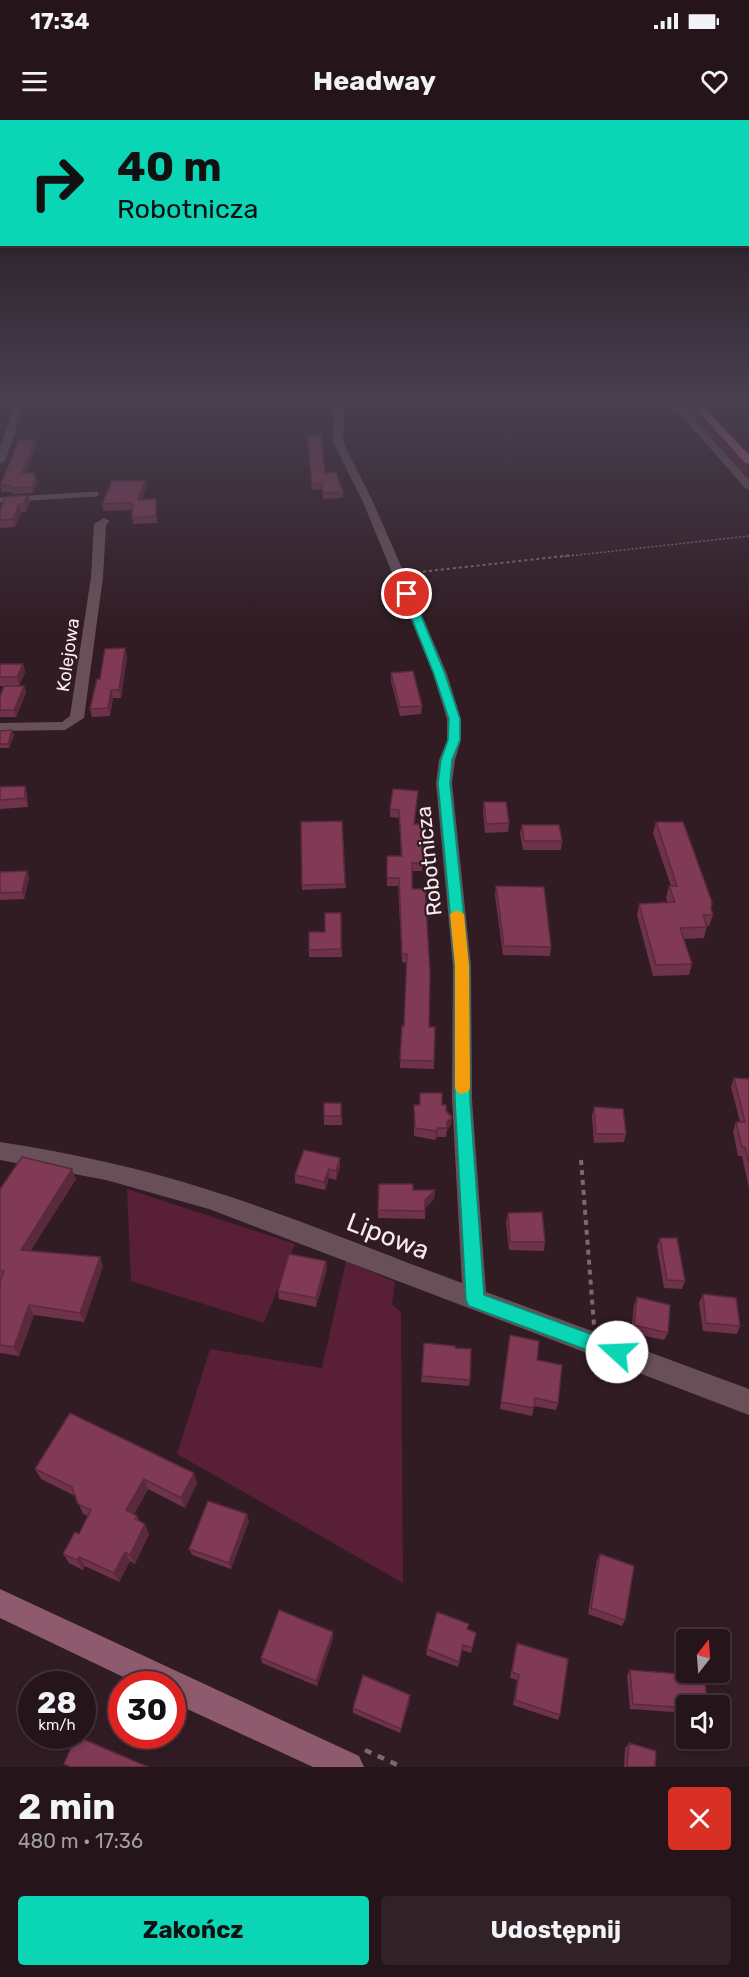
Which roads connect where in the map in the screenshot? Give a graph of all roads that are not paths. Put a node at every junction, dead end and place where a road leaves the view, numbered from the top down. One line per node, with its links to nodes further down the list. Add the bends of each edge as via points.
1 (354, 475): 7 (street, Robotnicza, via 440,674 454,719 454,740 444,783 462,966 462,1100)
2 (96, 494): 3 (lane)
3 (0, 500)
4 (104, 520): 5 (street, Kolejowa, via 100,524 97,577 77,718 65,726)
5 (0, 727)
6 (0, 1151): 7 (street, Lipowa, via 55,1159 149,1181 249,1214)
7 (475, 1300): 8 (street, Lipowa)
8 (749, 1402)
9 (0, 1603): 10 (street)
10 (142, 1671)
11 (186, 1692): 12 (street)
12 (348, 1767)

